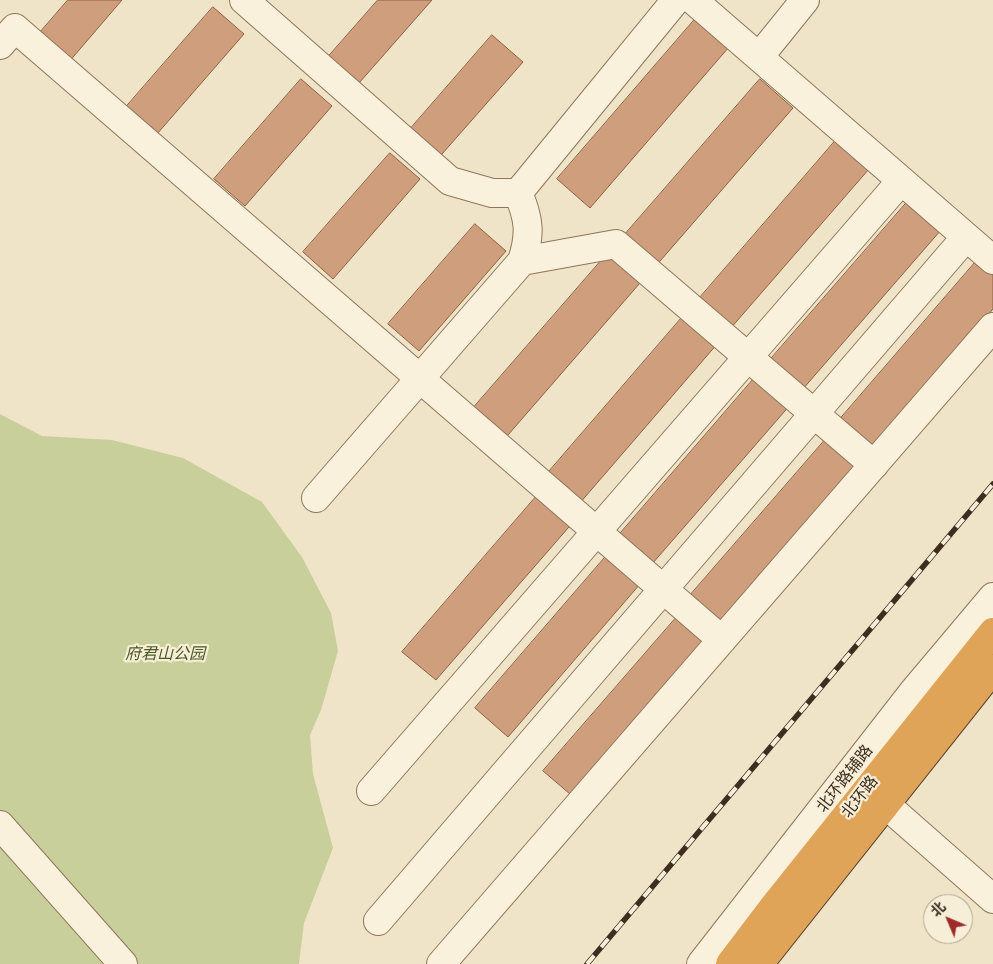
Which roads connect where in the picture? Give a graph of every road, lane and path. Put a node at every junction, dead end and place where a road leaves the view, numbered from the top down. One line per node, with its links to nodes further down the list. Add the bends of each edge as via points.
1 (244, 0): 8 (street, via 450,181 492,193)
2 (676, 0): 8 (street)
3 (693, 0): 6 (street)
4 (805, 0): 6 (street)
5 (0, 45): 14 (street, via 15,28)
6 (759, 57): 7 (street)
7 (901, 181): 9 (street); 13 (street)
8 (518, 193): 11 (street, via 528,215 528,244)
9 (966, 237): 10 (street); 15 (street)
10 (993, 260)
11 (522, 261): 13 (street, via 616,244); 14 (street)
12 (993, 328): 16 (street)
13 (748, 357): 15 (street); 18 (street)
14 (420, 379): 17 (street); 18 (street)
15 (814, 414): 16 (street); 19 (street)
16 (874, 465): 22 (street)
17 (316, 498)
18 (597, 531): 19 (street); 24 (street)
19 (664, 589): 22 (street); 28 (street)
20 (993, 597): 31 (street, 北环路辅路, via 913,692)
21 (993, 632): 32 (highway, 北环路)
22 (722, 640): 30 (street)
23 (993, 669): 25 (highway, 北环路)
24 (372, 792)
25 (885, 804): 27 (street); 33 (highway, 北环路)
26 (0, 826): 29 (street)
27 (993, 899)
28 (378, 921)
29 (123, 964)
30 (441, 964)
31 (701, 964)
32 (730, 964)
33 (759, 964)

